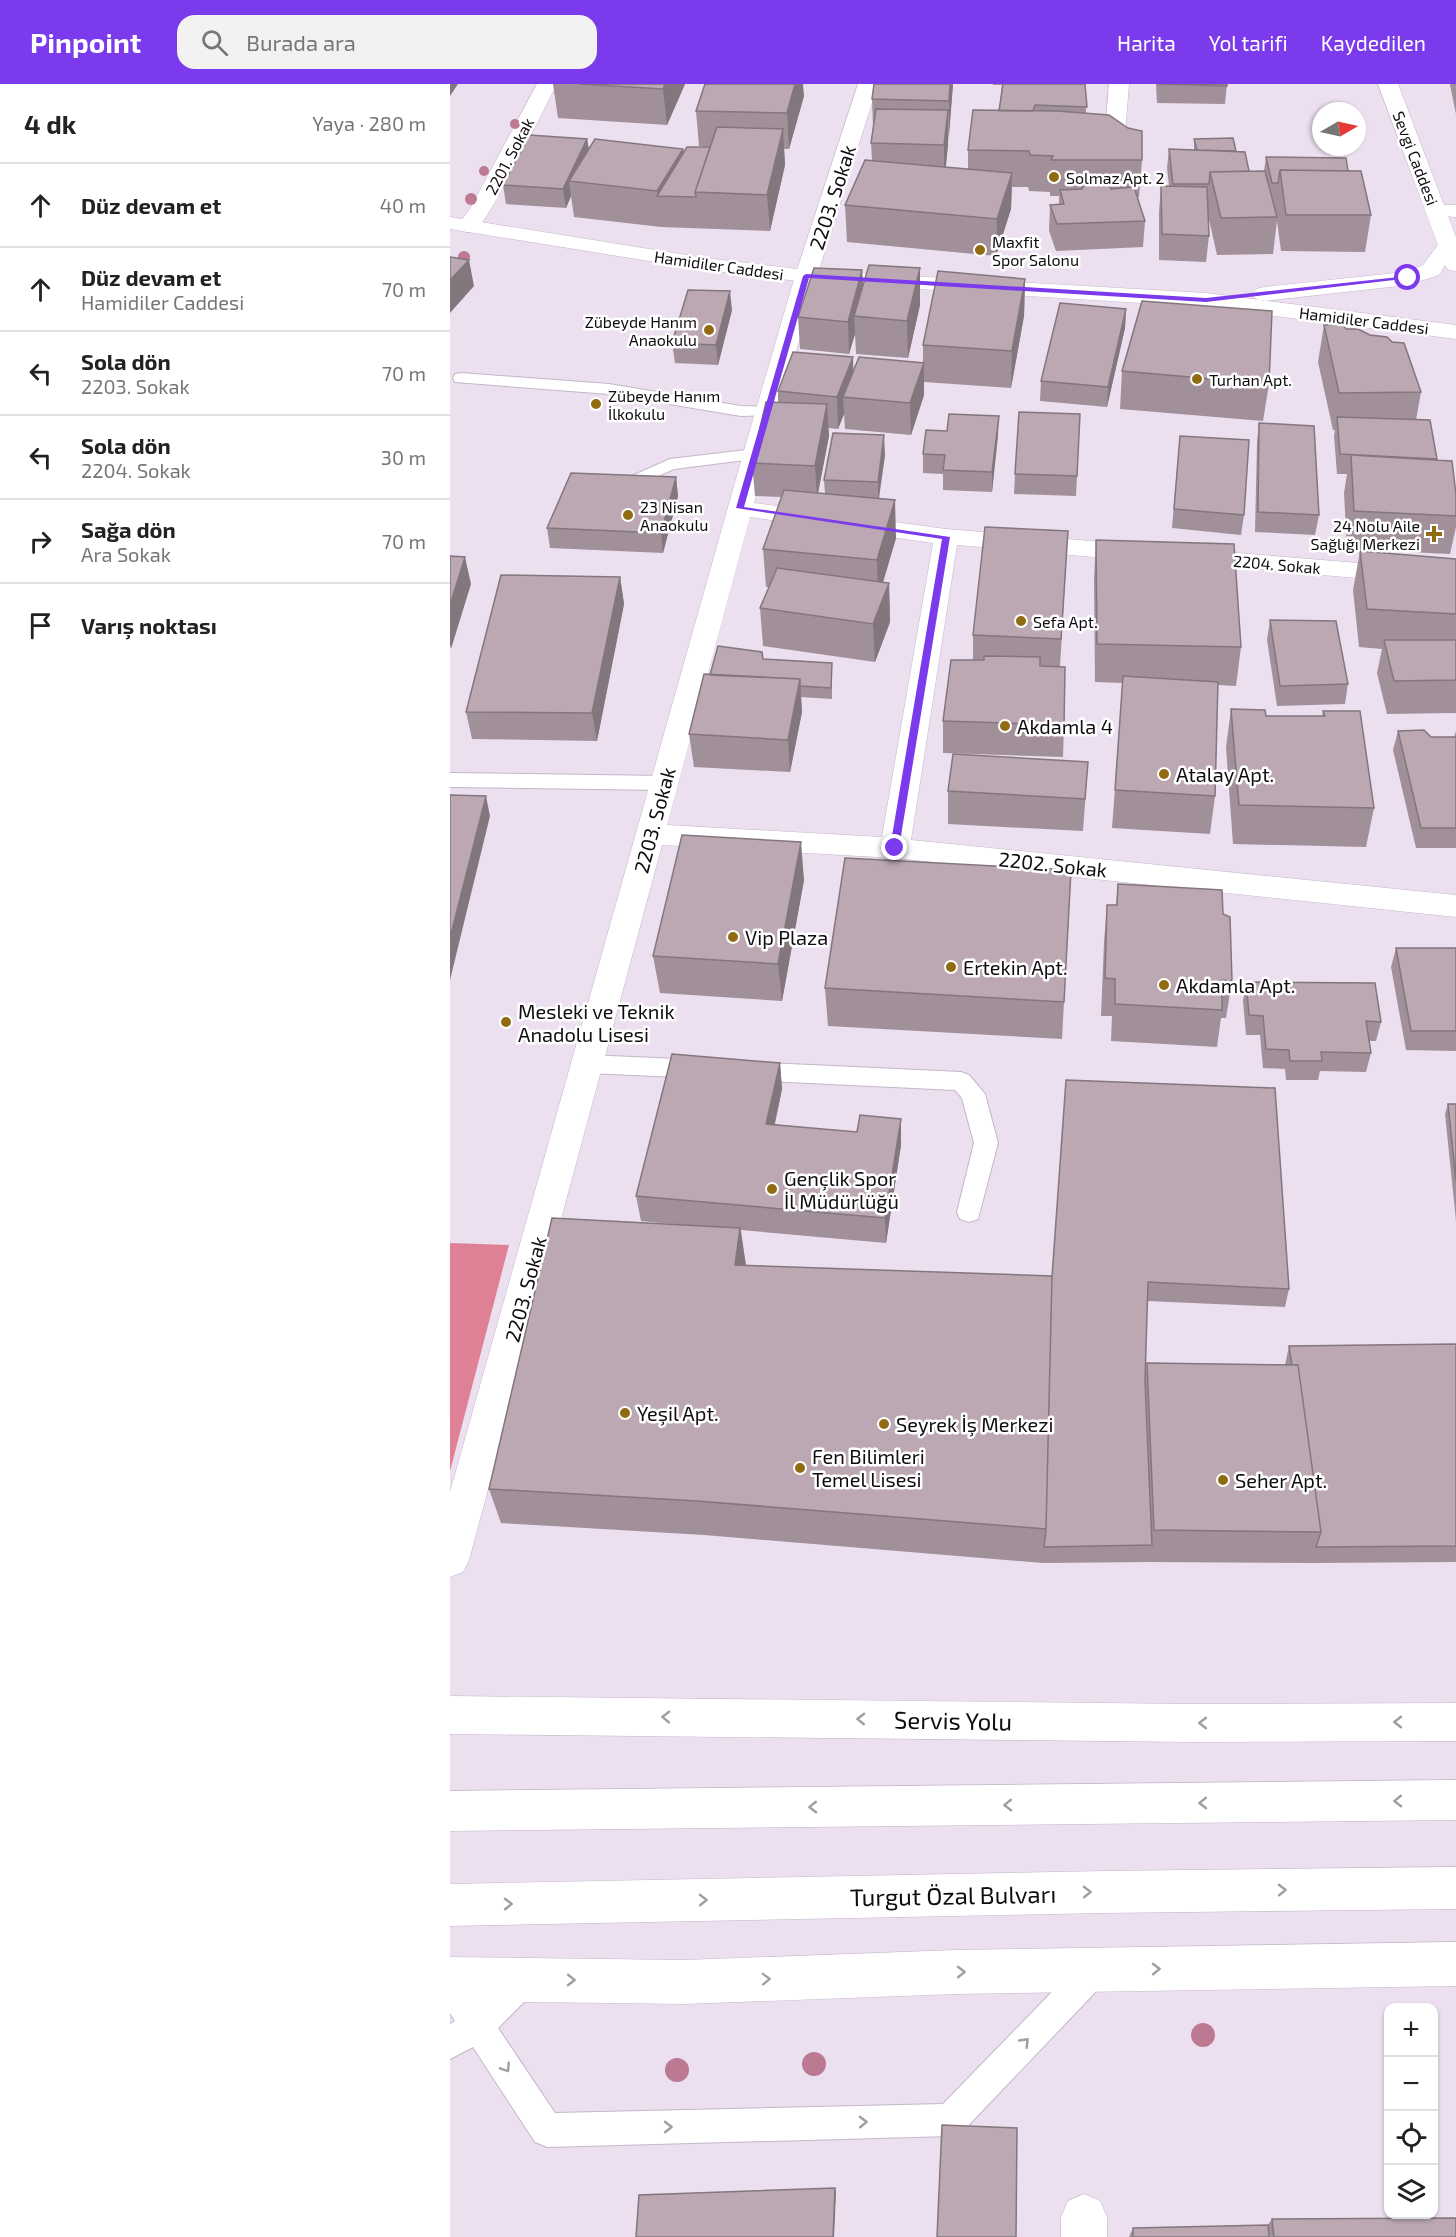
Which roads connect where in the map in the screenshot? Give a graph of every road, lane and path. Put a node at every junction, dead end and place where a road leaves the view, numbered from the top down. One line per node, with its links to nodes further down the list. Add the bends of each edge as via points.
1 (547, 84): 7 (street, 2201. Sokak, via 480,210)
2 (868, 84): 10 (street, 2203. Sokak)
3 (1119, 84): 5 (street)
4 (1388, 84): 6 (street, Sevgi Caddesi)
5 (1115, 134)
6 (1446, 211): 8 (street, Sevgi Caddesi)
7 (459, 224): 10 (street, Hamidiler Caddesi, via 705,264)
8 (1448, 245): 9 (street, Sevgi Caddesi); 11 (street, via 1431,270 1408,278)
9 (1456, 266)
10 (806, 276): 11 (street, Hamidiler Caddesi); 14 (street, 2203. Sokak)
11 (1206, 300): 12 (street, Hamidiler Caddesi)
12 (1456, 332)
13 (461, 378): 14 (lane, via 609,389 741,411)
14 (767, 411): 15 (street, 2203. Sokak)
15 (755, 454): 16 (lane, via 670,464); 17 (street, 2203. Sokak)
16 (631, 483)
17 (740, 508): 18 (street, 2204. Sokak); 21 (street, 2203. Sokak)
18 (946, 537): 19 (street, 2204. Sokak); 23 (street)
19 (1456, 579)
20 (450, 780): 21 (lane)
21 (664, 783): 22 (street, 2203. Sokak)
22 (650, 834): 23 (street, 2202. Sokak); 25 (street, 2203. Sokak)
23 (895, 848): 24 (street, 2202. Sokak)
24 (1456, 906)
25 (587, 1064): 26 (lane, via 961,1081 973,1094 986,1143); 27 (street, 2203. Sokak)
26 (969, 1212)
27 (450, 1560)
28 (450, 1714): 29 (street, Servis Yolu, one-way to 28, via 1193,1723)
29 (1456, 1722)
30 (1456, 1800): 31 (street, one-way to 31)
31 (450, 1811)
32 (1456, 1888): 33 (street, Turgut Özal Bulvarı, one-way to 32)
33 (450, 1905)
34 (1456, 1964): 35 (street, one-way to 34)
35 (1095, 1970): 37 (street, one-way to 35, via 684,1982); 39 (lane, one-way to 35, via 547,2130 950,2120)
36 (450, 1979): 37 (street)
37 (524, 1980): 39 (lane)
38 (450, 1985): 39 (lane)
39 (478, 2025): 40 (lane)
40 (450, 2043)

